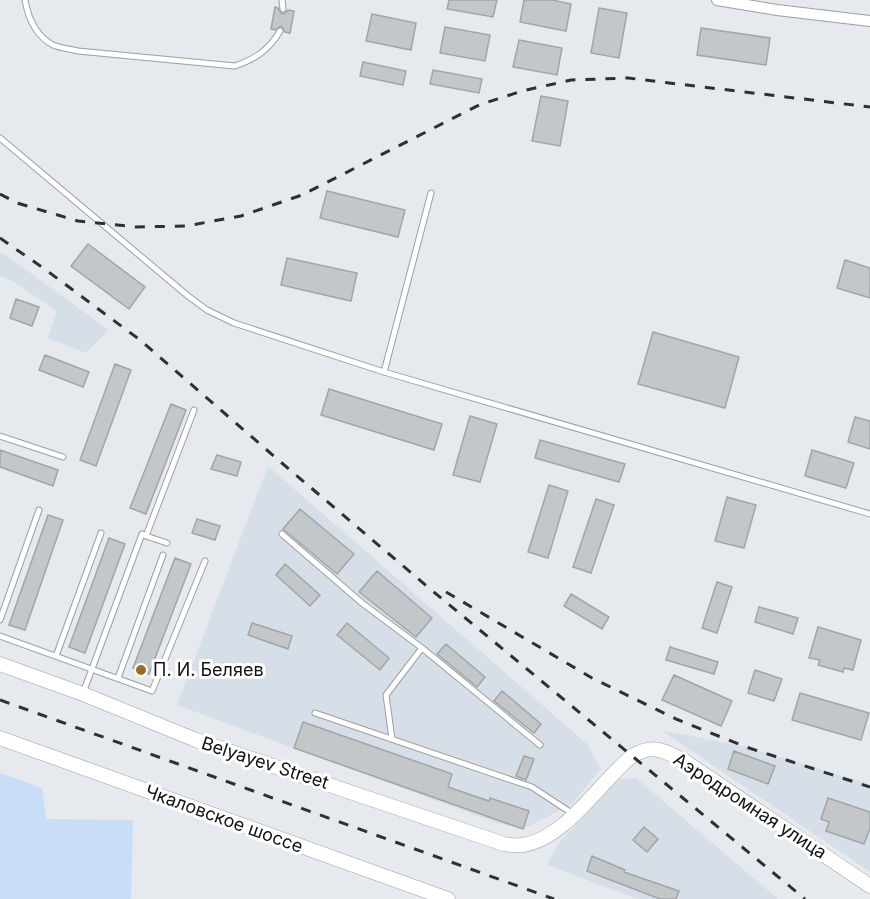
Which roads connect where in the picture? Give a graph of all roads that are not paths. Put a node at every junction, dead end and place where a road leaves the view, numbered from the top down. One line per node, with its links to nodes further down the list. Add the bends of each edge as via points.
1 (25, 0): 6 (lane, via 38,32 53,45 78,51 235,66 265,50)
2 (282, 0): 4 (lane)
3 (717, 0): 5 (street)
4 (283, 9)
5 (870, 21)
6 (280, 31)
7 (0, 138): 9 (lane, via 207,310 249,328)
8 (431, 193): 9 (lane)
9 (384, 372): 14 (lane)
10 (194, 410): 17 (lane)
11 (0, 436): 12 (lane)
12 (63, 457)
13 (39, 510): 21 (lane)
14 (870, 514)
15 (101, 533): 24 (lane)
16 (282, 534): 23 (lane)
17 (144, 535): 18 (lane); 26 (lane)
18 (167, 543)
19 (163, 555): 27 (lane)
20 (205, 561): 27 (lane, via 152,691)
21 (0, 620)
22 (0, 636): 24 (lane)
23 (422, 648): 31 (lane, via 386,695); 32 (lane)
24 (56, 656): 26 (lane)
25 (0, 664): 28 (street, Belyayev Street)
26 (92, 669): 27 (lane); 28 (lane)
27 (118, 678)
28 (83, 694): 33 (street, Belyayev Street, via 196,740 504,844 521,846 535,842)
29 (315, 713): 31 (lane)
30 (0, 738): 35 (street, Чкаловское шоссе)
31 (392, 739): 33 (lane, via 532,787)
32 (540, 746)
33 (573, 814): 34 (street, Аэродромная улица, via 626,760 644,750 660,750 683,760)
34 (870, 886)
35 (447, 899)

